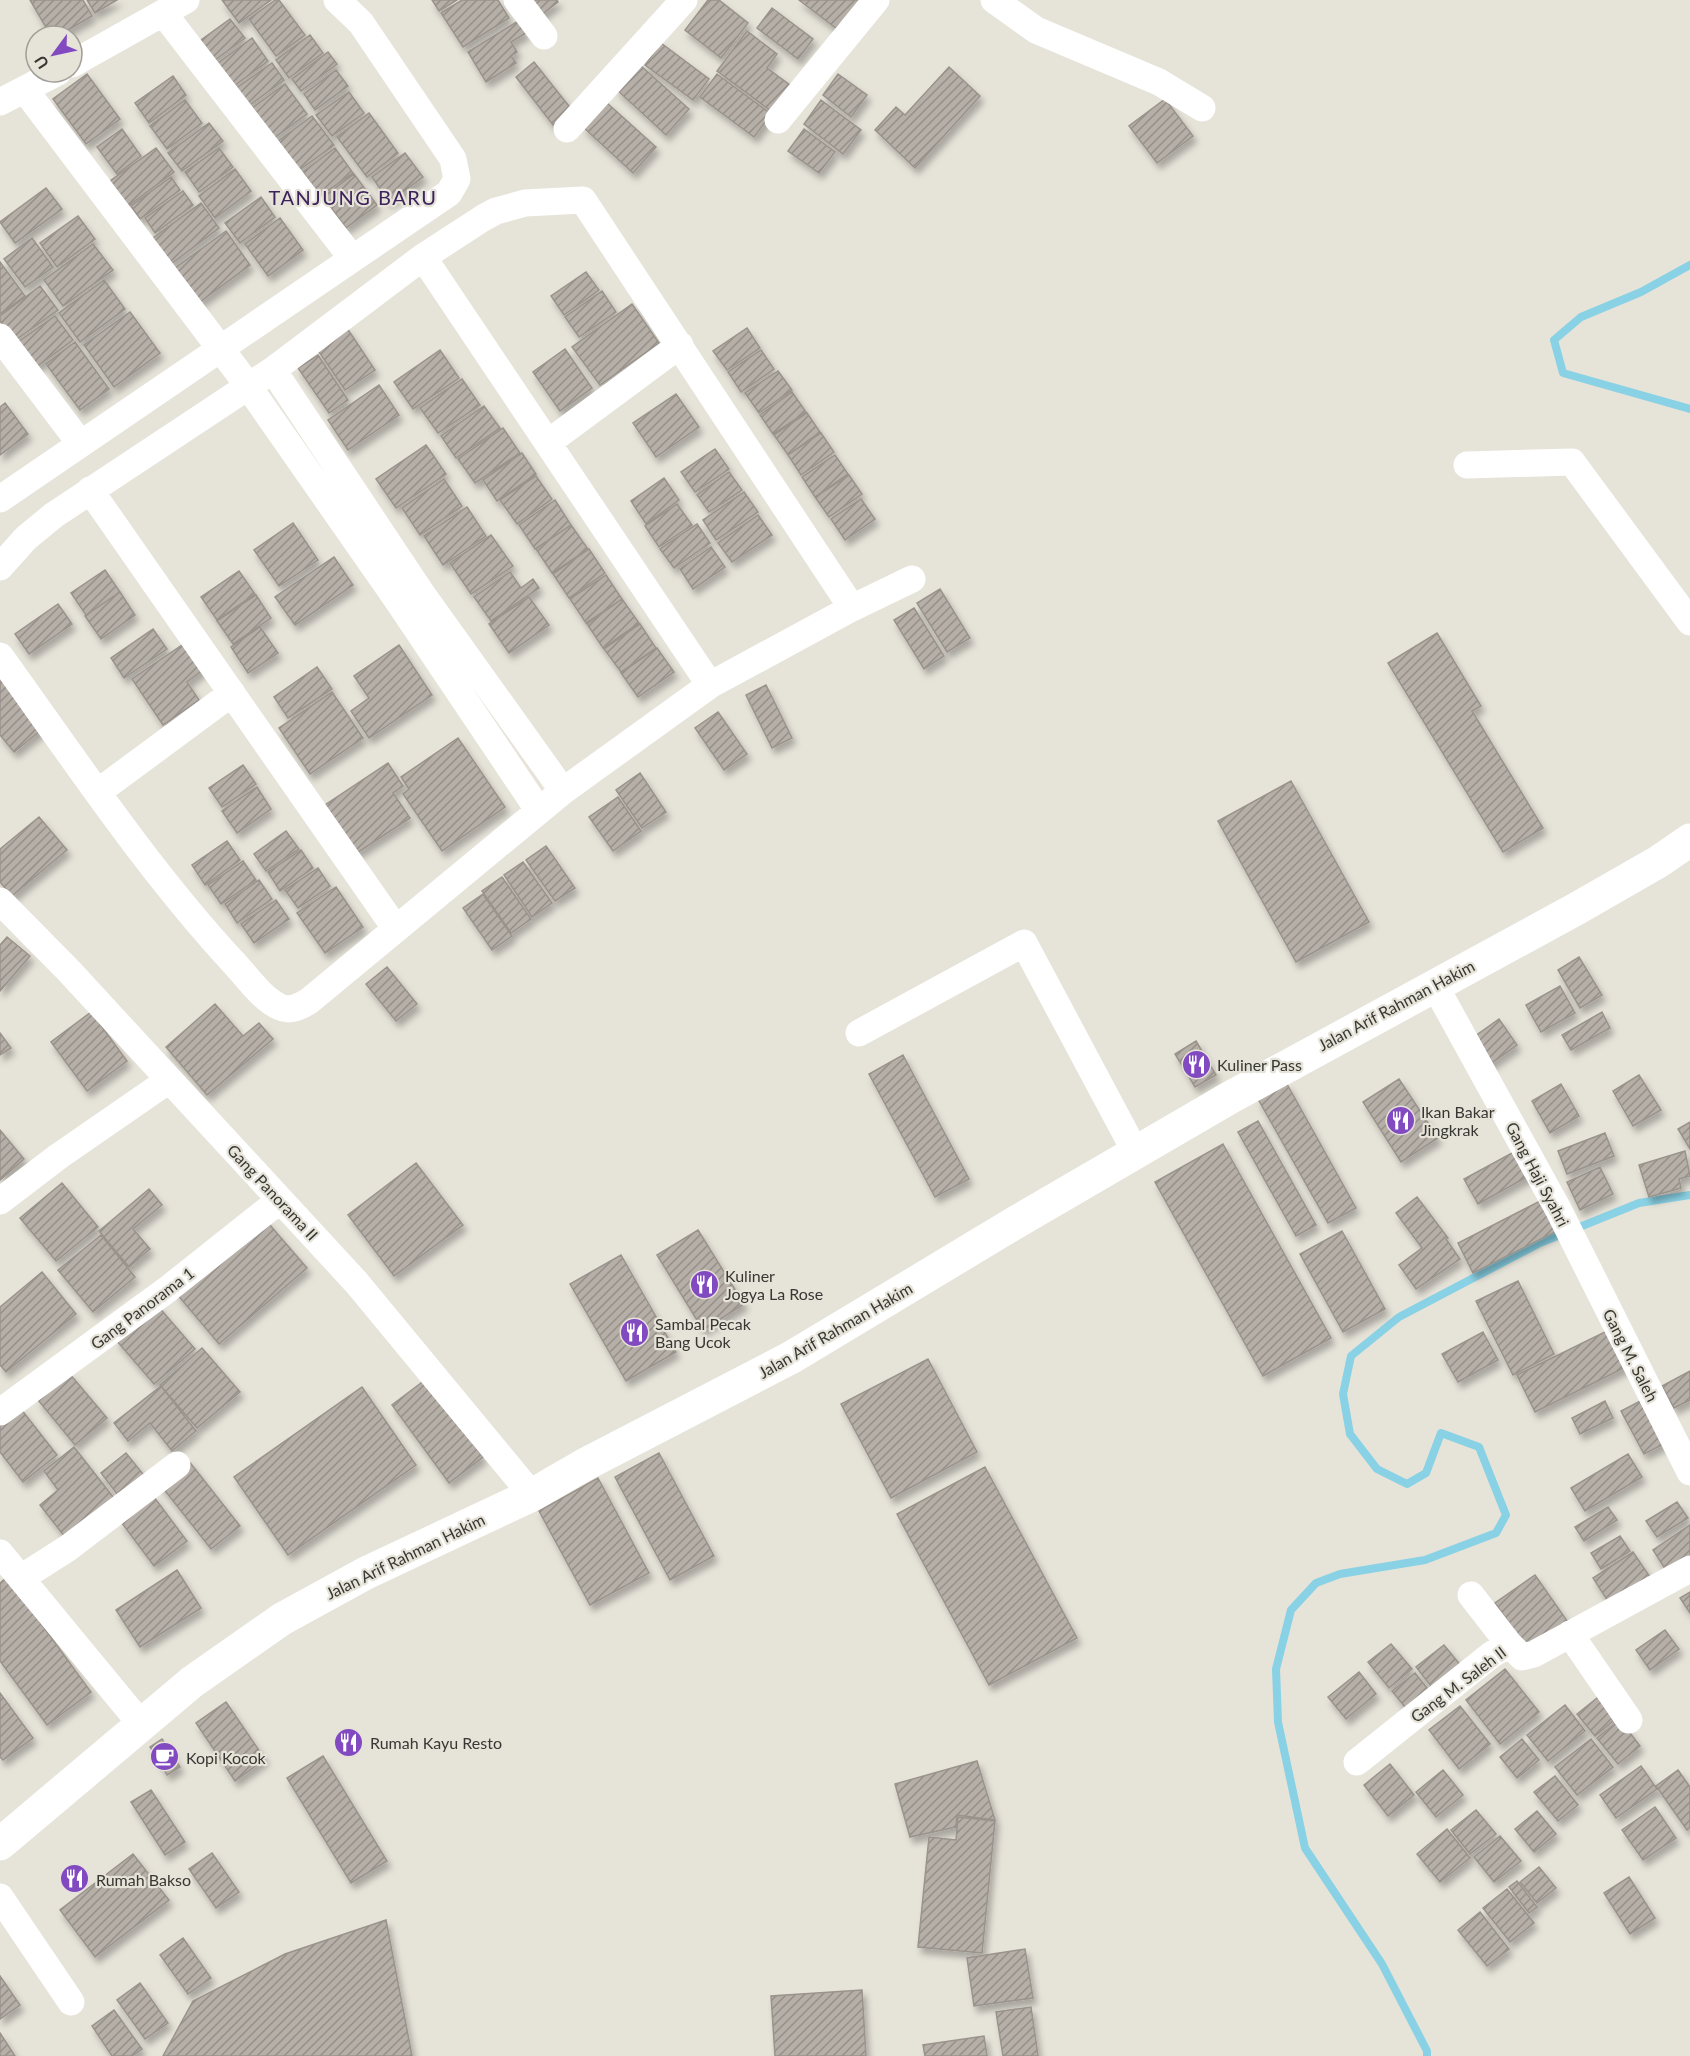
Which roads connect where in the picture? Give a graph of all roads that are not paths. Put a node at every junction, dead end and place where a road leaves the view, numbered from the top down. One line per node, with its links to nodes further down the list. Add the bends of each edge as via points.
1 (337, 0): 16 (street, via 361,23 447,149 457,179 449,193)
2 (517, 0): 7 (street)
3 (684, 0): 14 (street)
4 (876, 0): 13 (street)
5 (994, 0): 12 (street, via 1036,30 1159,82)
6 (175, 7): 8 (street); 16 (street)
7 (544, 36)
8 (84, 57)
9 (36, 84): 10 (street)
10 (25, 90): 11 (street); 19 (street)
11 (0, 102)
12 (1202, 108)
13 (778, 120)
14 (567, 129)
15 (423, 257): 18 (street, via 496,211 525,203 582,200); 20 (street); 21 (street)
16 (352, 258): 19 (street)
17 (0, 337): 22 (street)
18 (680, 345): 21 (street); 28 (street)
19 (234, 366): 20 (street); 22 (street); 24 (street); 35 (street)
20 (273, 370): 33 (street, via 420,591)
21 (549, 442): 31 (street)
22 (80, 443): 25 (street)
23 (1467, 465): 29 (street, via 1572,462)
24 (90, 490): 26 (street, via 26,538); 32 (street)
25 (0, 499)
26 (0, 567)
27 (912, 579): 28 (street)
28 (852, 608): 31 (street)
29 (1690, 622)
30 (0, 656): 34 (street)
31 (710, 685): 33 (street)
32 (232, 693): 34 (street); 38 (street)
33 (563, 791): 35 (street)
34 (98, 792): 38 (street, via 172,891 280,1008 301,1006)
35 (539, 811): 38 (street)
36 (1690, 840): 39 (street, Jalan Arif Rahman Hakim, via 1576,909)
37 (0, 902): 41 (street, Gang Panorama II)
38 (396, 929)
39 (1434, 984): 42 (street, Jalan Arif Rahman Hakim); 45 (street, Gang Haji Syahri)
40 (859, 1032): 42 (street, via 1024,942)
41 (169, 1080): 43 (street, Gang Panorama II); 44 (street)
42 (1136, 1153): 49 (street, Jalan Arif Rahman Hakim, via 792,1357)
43 (280, 1200): 46 (street, Gang Panorama 1, via 168,1289); 49 (street, Gang Panorama II, via 357,1282)
44 (0, 1201)
45 (1571, 1239): 48 (street, Gang M. Saleh)
46 (0, 1412)
47 (177, 1465): 52 (street, via 68,1548)
48 (1690, 1472)
49 (532, 1495): 57 (street, Jalan Arif Rahman Hakim, via 366,1573 282,1619 192,1682)
50 (0, 1553): 52 (street)
51 (1690, 1569): 54 (street, Gang M. Saleh II)
52 (21, 1578): 57 (street)
53 (1471, 1595): 55 (street)
54 (1570, 1634): 55 (street, Gang M. Saleh II, via 1522,1657); 56 (street)
55 (1509, 1644): 58 (street, Gang M. Saleh II)
56 (1629, 1720)
57 (141, 1724): 59 (street, Jalan Arif Rahman Hakim)
58 (1357, 1762)
59 (0, 1844)
60 (0, 1898): 61 (street)
61 (71, 2001)

